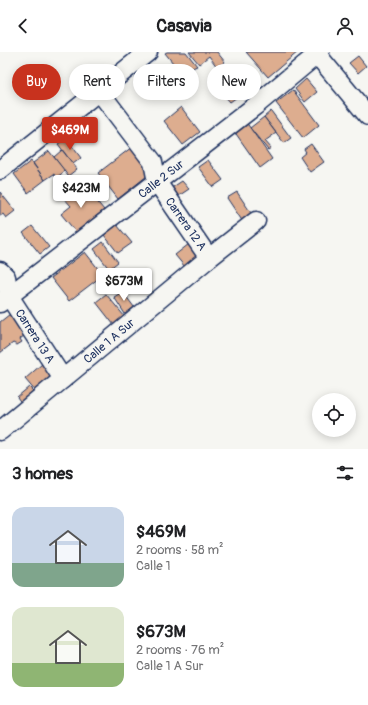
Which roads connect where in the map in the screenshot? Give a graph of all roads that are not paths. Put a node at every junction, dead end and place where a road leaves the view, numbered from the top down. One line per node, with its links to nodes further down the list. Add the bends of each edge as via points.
1 (148, 52): 3 (street)
2 (317, 53): 6 (street); 8 (street, Calle 2 Sur, via 255,106)
3 (125, 70)
4 (88, 100): 7 (street)
5 (106, 100): 8 (street, Carrera 12 A, via 153,162)
6 (368, 116)
7 (0, 170)
8 (157, 182): 10 (street, Carrera 12 A); 12 (street, Calle 2 Sur)
9 (256, 221): 10 (street, Calle 1 A Sur)
10 (209, 258): 13 (street, Calle 1 A Sur)
11 (0, 271): 12 (street, Carrera 13 A, via 6,277)
12 (4, 300): 13 (street, Carrera 13 A)
13 (63, 379): 14 (street, Calle 1 A Sur)
14 (0, 431)

